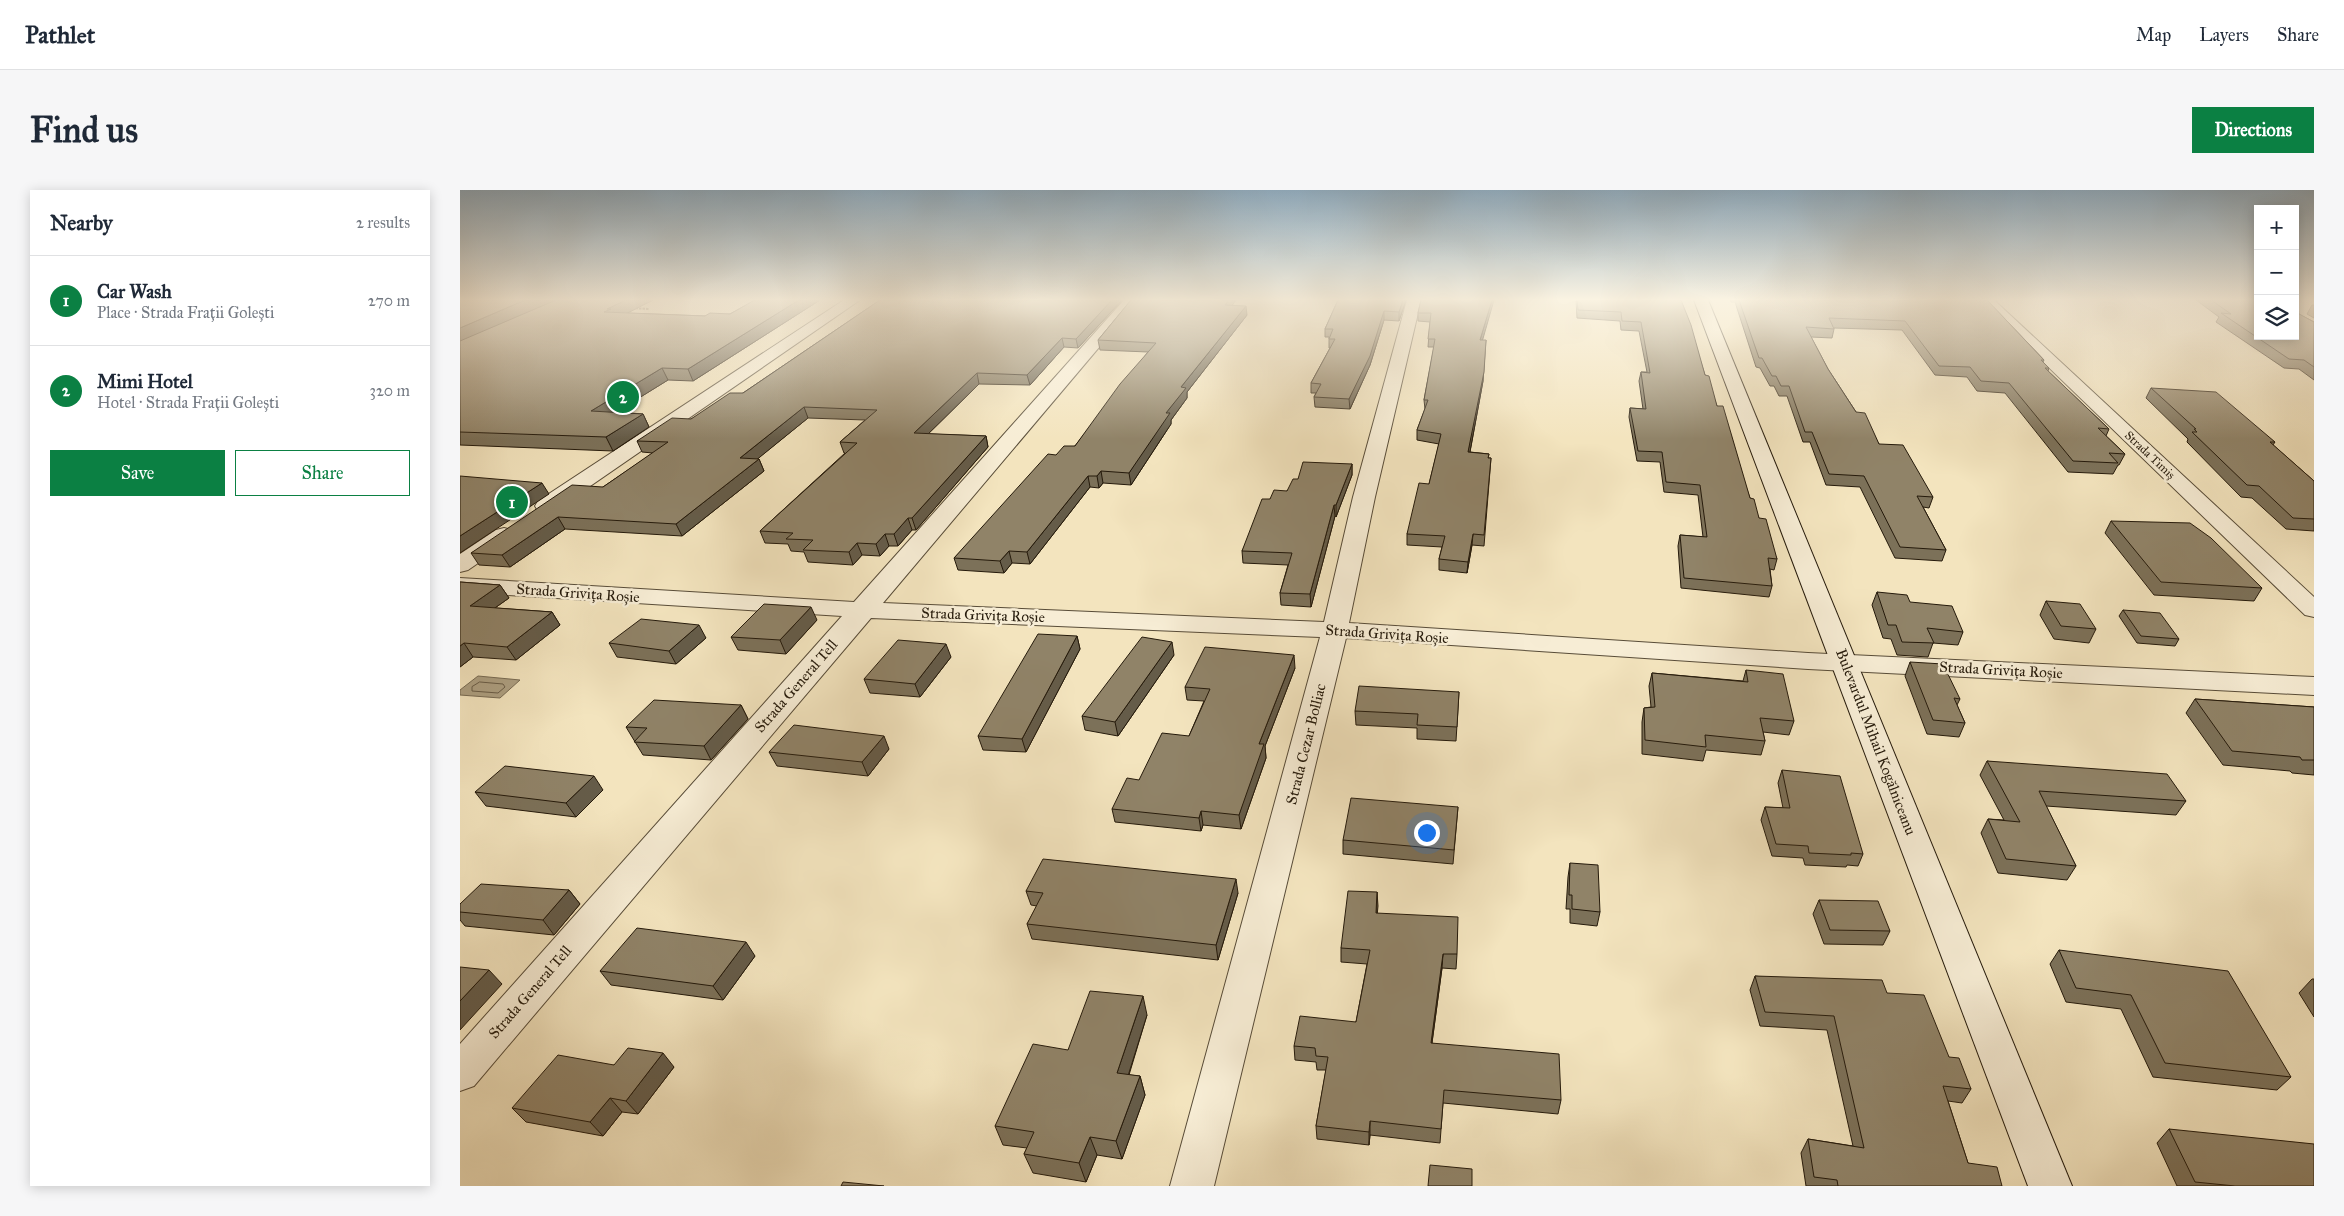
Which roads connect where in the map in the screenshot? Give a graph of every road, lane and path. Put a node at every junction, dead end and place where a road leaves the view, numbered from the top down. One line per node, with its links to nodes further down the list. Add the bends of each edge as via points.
1 (784, 346): 6 (street)
2 (1091, 346): 10 (street, Strada General Tell)
3 (1402, 346): 12 (street, Strada Cezar Bolliac)
4 (1719, 346): 13 (street, Bulevardul Mihail Kogălniceanu)
5 (2035, 346): 11 (street, Strada Timiș)
6 (534, 514)
7 (518, 526): 8 (street)
8 (460, 564)
9 (460, 585): 10 (street, Strada Grivița Roșie)
10 (861, 610): 12 (street, Strada Grivița Roșie); 15 (street, Strada General Tell)
11 (2314, 610)
12 (1335, 630): 13 (street, Strada Grivița Roșie); 16 (street, Strada Cezar Bolliac)
13 (1845, 662): 14 (street, Strada Grivița Roșie); 17 (street, Bulevardul Mihail Kogălniceanu)
14 (2314, 686)
15 (460, 1073)
16 (1192, 1186)
17 (2050, 1186)

